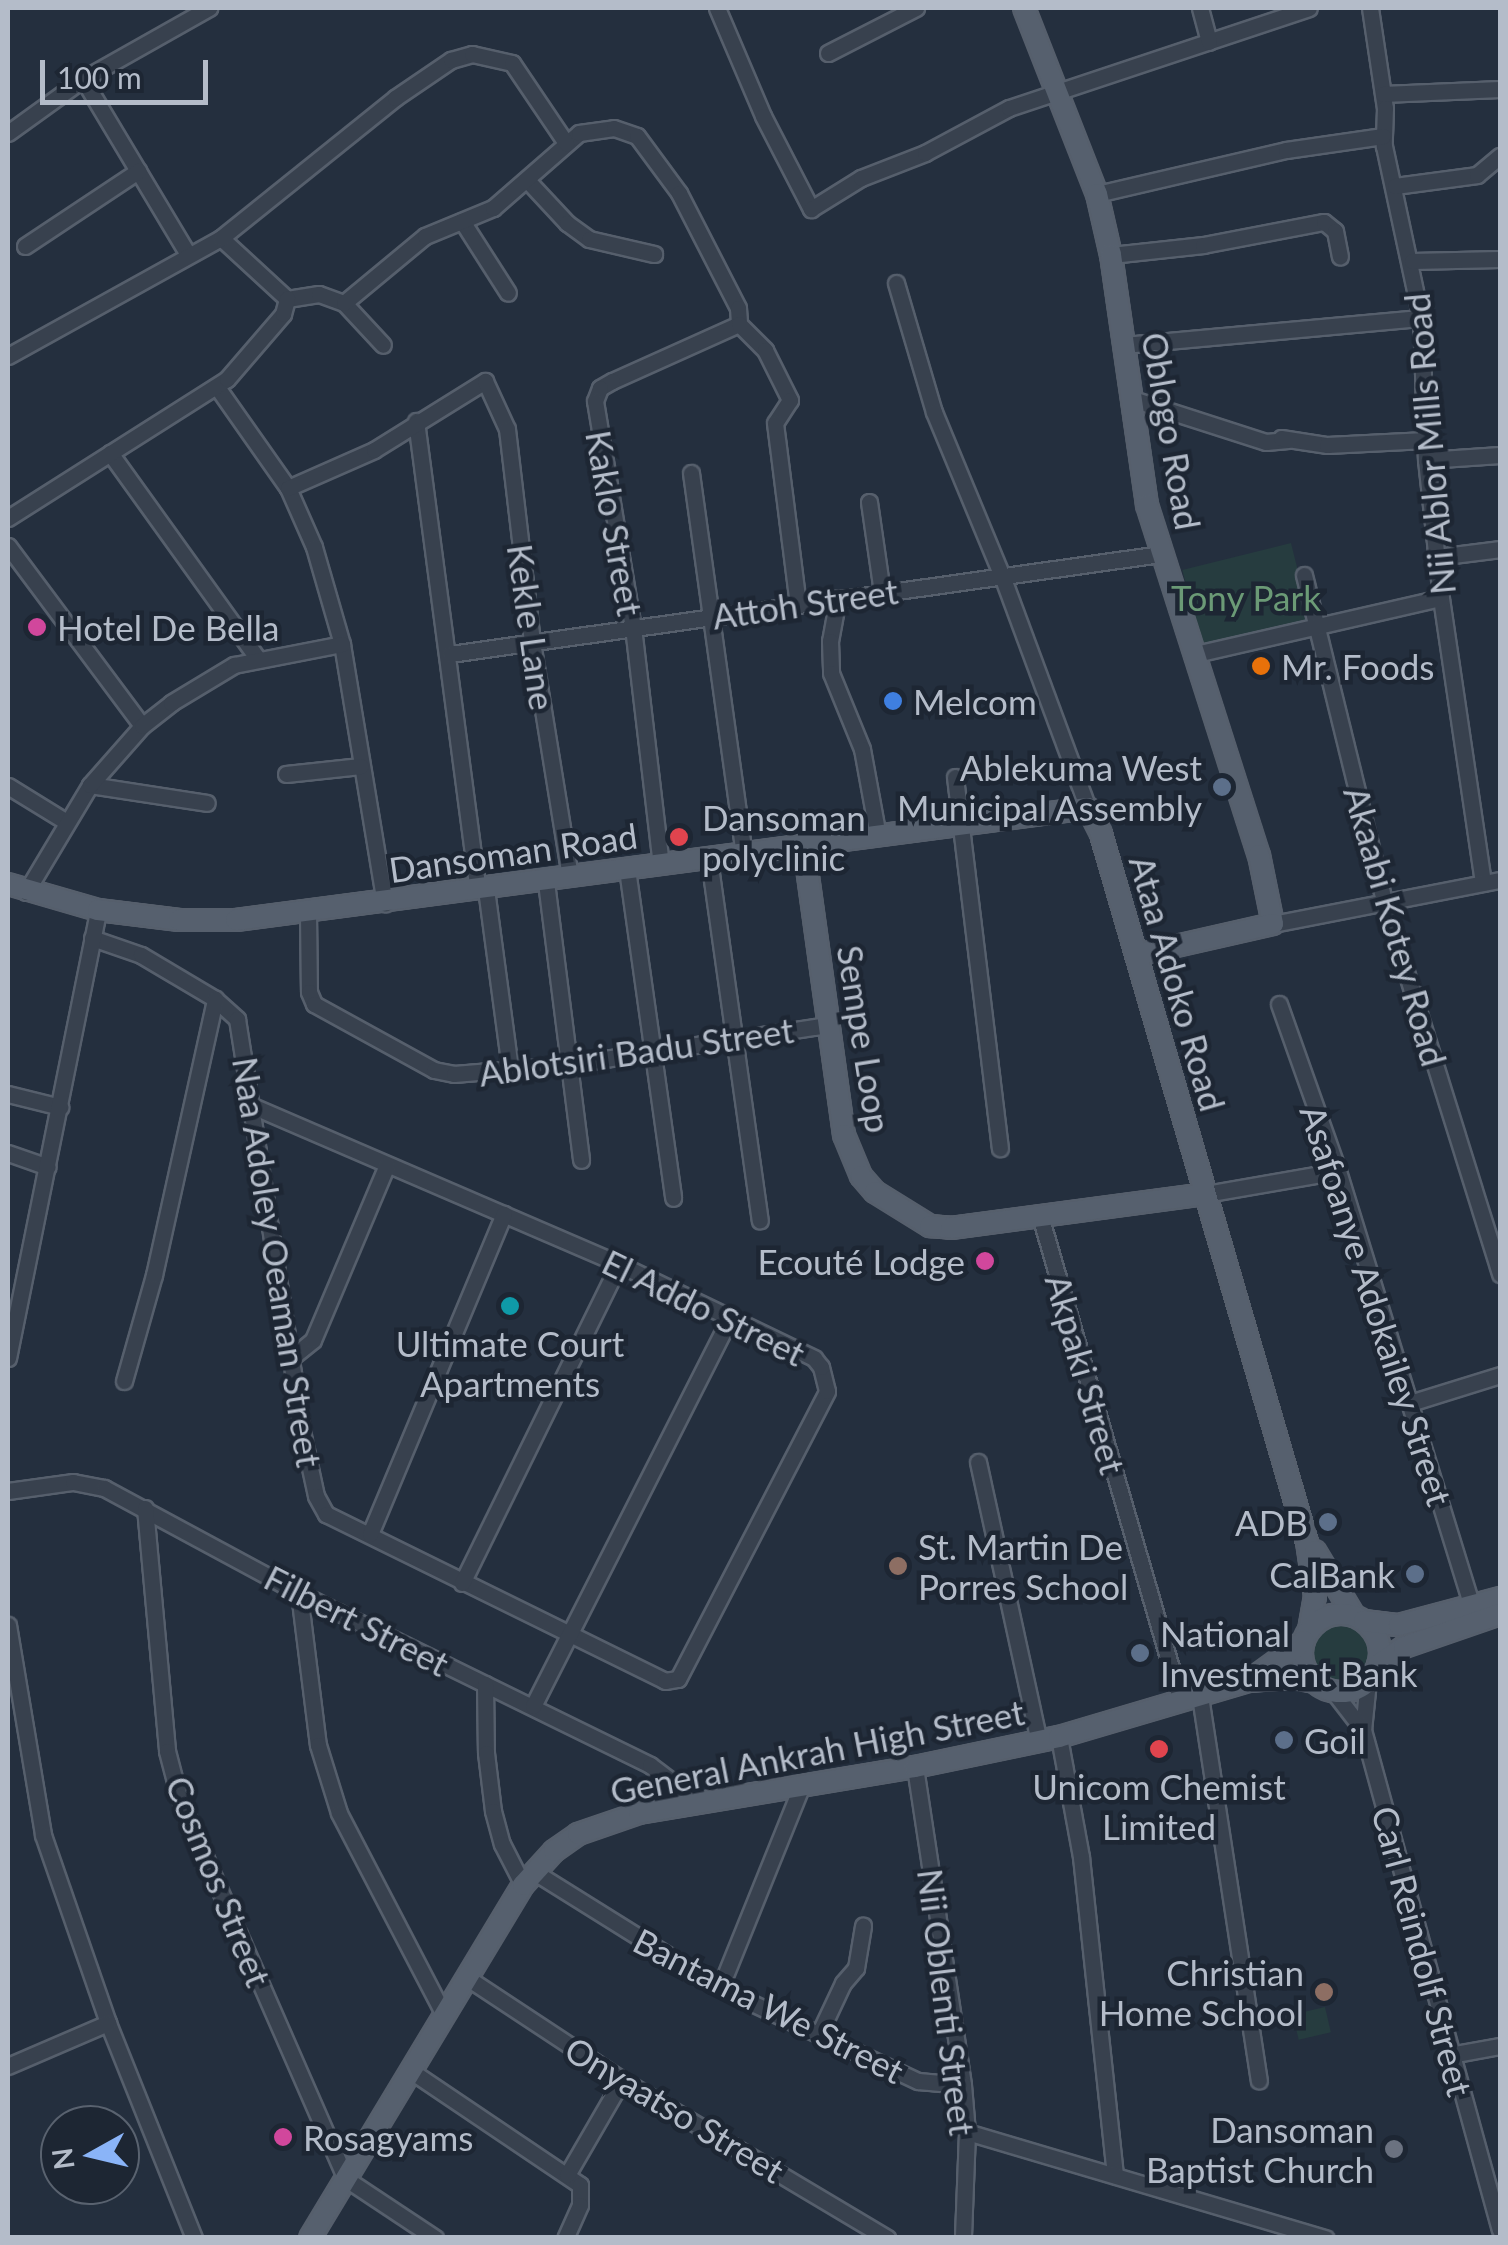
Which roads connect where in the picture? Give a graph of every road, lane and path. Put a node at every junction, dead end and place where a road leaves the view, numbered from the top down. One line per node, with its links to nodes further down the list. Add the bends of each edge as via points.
1 (209, 8): 10 (street)
2 (717, 8): 11 (street, via 784,160 814,209 861,178)
3 (916, 8): 9 (street)
4 (1024, 8): 11 (main road, Oblogo Road)
5 (1200, 8): 8 (street)
6 (1309, 8): 8 (street)
7 (1370, 8): 13 (street, Nii Ablor Mills Road)
8 (1210, 42): 11 (street)
9 (828, 53)
10 (83, 79): 14 (street); 18 (street)
11 (1057, 89): 21 (main road, Oblogo Road)
12 (1500, 89): 13 (street)
13 (1383, 94): 15 (street, Nii Ablor Mills Road)
14 (8, 133)
15 (1383, 136): 20 (street, Nii Ablor Mills Road); 21 (street, via 1286,150)
16 (566, 143): 19 (street); 23 (street, via 512,62 472,54 451,60 394,98); 36 (street, via 579,132 614,128 647,146 697,226 738,308)
17 (1500, 156): 20 (street, via 1476,175)
18 (138, 172): 24 (street); 25 (street)
19 (528, 180): 22 (street, via 493,208); 26 (street, via 566,224 589,239)
20 (1395, 186): 30 (street, Nii Ablor Mills Road)
21 (1097, 194): 27 (main road, Oblogo Road)
22 (462, 221): 32 (street); 34 (street, via 425,236)
23 (221, 238): 25 (street); 33 (street)
24 (25, 246)
25 (188, 253): 39 (street)
26 (654, 254)
27 (1111, 255): 28 (street, via 1324,222 1335,232); 38 (main road, Oblogo Road)
28 (1340, 256)
29 (1500, 259): 30 (street)
30 (1412, 261): 35 (street, Nii Ablor Mills Road)
31 (896, 283): 55 (street, Ataa Adoko Road, via 934,412)
32 (508, 292)
33 (287, 299): 34 (street, via 319,294); 40 (street, via 283,314)
34 (344, 302): 37 (street)
35 (1421, 318): 38 (street); 43 (street, Nii Ablor Mills Road)
36 (739, 324): 60 (street, via 764,350 790,400 774,423); 62 (street, Kaklo Street, via 612,380 595,401)
37 (383, 345)
38 (1123, 346): 41 (main road, Oblogo Road)
39 (8, 356)
40 (217, 387): 44 (street); 48 (street)
41 (1129, 398): 43 (street, via 1266,442); 53 (main road, Oblogo Road)
42 (416, 421): 48 (street, via 374,450); 64 (street, Kekle Lane, via 485,381 508,429); 66 (street)
43 (1426, 440): 46 (street, Nii Ablor Mills Road)
44 (110, 453): 50 (street); 68 (street)
45 (1500, 455): 46 (street)
46 (1426, 460): 54 (street, Nii Ablor Mills Road)
47 (691, 473): 61 (street)
48 (288, 488): 65 (street, via 314,547)
49 (869, 502): 57 (street)
50 (8, 518)
51 (8, 546): 69 (street)
52 (1500, 549): 54 (street)
53 (1161, 554): 55 (street, Attoh Street); 67 (main road, Oblogo Road)
54 (1437, 558): 59 (street, Nii Ablor Mills Road)
55 (1002, 576): 57 (street, Attoh Street); 76 (street, Ataa Adoko Road)
56 (1304, 576): 63 (street, Akaabi Kotey Road)
57 (882, 592): 58 (street, Attoh Street)
58 (838, 598): 60 (street, Attoh Street); 79 (street, via 831,673 862,749)
59 (1441, 598): 63 (street); 88 (street, Nii Ablor Mills Road)
60 (798, 604): 61 (street, Attoh Street)
61 (712, 616): 62 (street, Attoh Street); 81 (street)
62 (633, 627): 64 (street, Attoh Street); 83 (street, Kaklo Street)
63 (1317, 629): 67 (street); 91 (street, Akaabi Kotey Road)
64 (532, 642): 66 (street, Attoh Street); 85 (street, Kekle Lane)
65 (342, 644): 68 (street); 70 (street)
66 (450, 654): 90 (street)
67 (1196, 654): 95 (main road, Oblogo Road, via 1259,854)
68 (258, 659): 69 (street, via 208,677)
69 (142, 726): 73 (street)
70 (361, 766): 71 (street); 92 (street)
71 (286, 774)
72 (954, 777): 78 (street)
73 (90, 785): 75 (street); 77 (street)
74 (8, 786): 77 (street)
75 (207, 802)
76 (1088, 808): 78 (main road, Dansoman Road); 97 (main road, Ataa Adoko Road)
77 (65, 821): 89 (street)
78 (959, 824): 79 (main road, Dansoman Road); 108 (street)
79 (878, 836): 80 (main road, Dansoman Road)
80 (804, 847): 81 (main road, Dansoman Road); 100 (main road, Sempe Loop)
81 (744, 854): 82 (main road, Dansoman Road)
82 (709, 858): 83 (main road, Dansoman Road); 101 (street)
83 (661, 864): 84 (main road, Dansoman Road)
84 (628, 869): 85 (main road, Dansoman Road); 102 (street)
85 (570, 877): 87 (main road, Dansoman Road)
86 (1500, 880): 88 (street)
87 (546, 882): 90 (main road, Dansoman Road); 103 (street)
88 (1483, 883): 91 (street)
89 (17, 888): 93 (main road, Dansoman Road)
90 (482, 890): 92 (main road, Dansoman Road); 104 (street)
91 (1384, 901): 95 (street); 120 (street, Akaabi Kotey Road)
92 (385, 903): 94 (main road, Dansoman Road)
93 (98, 910): 94 (main road, Dansoman Road, via 194,920); 96 (street)
94 (308, 913): 104 (street, Ablotsiri Badu Street, via 314,1004 434,1070)
95 (1273, 924): 97 (main road)
96 (92, 938): 98 (street, via 141,955); 107 (street)
97 (1136, 956): 114 (main road, Ataa Adoko Road)
98 (215, 999): 106 (street, Naa Adoley Oeaman Street, via 241,1028); 126 (street)
99 (1279, 1004): 113 (street, Asafoanye Adokailey Street)
100 (828, 1025): 101 (street, Ablotsiri Badu Street); 117 (main road, Sempe Loop, via 844,1135 875,1192 930,1226)
101 (733, 1040): 102 (street, Ablotsiri Badu Street); 118 (street)
102 (652, 1049): 103 (street, Ablotsiri Badu Street); 115 (street)
103 (572, 1064): 104 (street, Ablotsiri Badu Street); 110 (street)
104 (510, 1070)
105 (8, 1094): 107 (street)
106 (254, 1106): 111 (street, El Addo Street); 124 (street, Naa Adoley Oeaman Street)
107 (60, 1107): 112 (street)
108 (1000, 1148)
109 (8, 1153): 112 (street)
110 (581, 1160)
111 (386, 1164): 116 (street, El Addo Street); 124 (street, via 313,1340)
112 (48, 1167): 121 (street)
113 (1338, 1171): 114 (street); 127 (street, Asafoanye Adokailey Street)
114 (1205, 1194): 117 (main road, Sempe Loop); 132 (main road, Ataa Adoko Road)
115 (673, 1198)
116 (504, 1214): 119 (street, El Addo Street); 131 (street)
117 (1041, 1219): 147 (street, Akpaki Street)
118 (760, 1220)
119 (618, 1264): 122 (street, El Addo Street); 133 (street)
120 (1500, 1274)
121 (12, 1316): 123 (street)
122 (732, 1316): 140 (street); 143 (street, El Addo Street, via 814,1358 826,1391 683,1672)
123 (8, 1358)
124 (291, 1358): 131 (street, Naa Adoley Oeaman Street, via 316,1496 326,1514)
125 (1500, 1376): 127 (street)
126 (124, 1381)
127 (1410, 1403): 136 (street, Asafoanye Adokailey Street)
128 (978, 1462): 150 (street)
129 (8, 1492): 130 (street, Filbert Street, via 73,1482)
130 (145, 1508): 134 (street, Filbert Street); 171 (street, Cosmos Street, via 167,1752 180,1797)
131 (370, 1534): 133 (street, Naa Adoley Oeaman Street)
132 (1308, 1542): 138 (main road, Ataa Adoko Road); 141 (main road, Ataa Adoko Road, via 1315,1596)
133 (462, 1583): 140 (street, Naa Adoley Oeaman Street)
134 (299, 1593): 145 (street, Filbert Street); 158 (street, via 318,1745 339,1813)
135 (1500, 1598): 136 (main road)
136 (1472, 1607): 138 (main road, via 1389,1626)
137 (1500, 1614): 142 (main road, via 1404,1648)
138 (1359, 1619): 141 (main road, via 1330,1615); 142 (main road, via 1378,1641)
139 (8, 1625): 159 (street, via 43,1834)
140 (568, 1633): 143 (street, Naa Adoley Oeaman Street); 148 (street)
141 (1307, 1635): 144 (main road, General Ankrah High Street); 146 (main road, via 1304,1666)
142 (1373, 1673): 146 (main road, via 1354,1690); 149 (street, Carl Reindolf Street)
143 (665, 1681)
144 (1248, 1681): 146 (main road, General Ankrah High Street, via 1293,1678); 147 (main road, General Ankrah High Street)
145 (485, 1684): 148 (street, Filbert Street); 154 (street, via 494,1810 502,1844)
146 (1324, 1687): 149 (street, Carl Reindolf Street)
147 (1190, 1699): 150 (main road, General Ankrah High Street); 166 (street, Akpaki Street)
148 (532, 1706): 153 (street, Filbert Street, via 666,1775)
149 (1363, 1730): 162 (street, Carl Reindolf Street)
150 (1049, 1739): 151 (main road, General Ankrah High Street); 170 (street, via 1081,1857)
151 (915, 1767): 152 (main road, General Ankrah High Street); 167 (street, Nii Oblenti Street)
152 (801, 1788): 153 (main road, General Ankrah High Street); 157 (street)
153 (688, 1805): 154 (main road, General Ankrah High Street, via 578,1834)
154 (528, 1878): 156 (main road, General Ankrah High Street); 157 (street, Bantama We Street)
155 (863, 1926): 160 (street, via 856,1968)
156 (466, 1977): 158 (main road, General Ankrah High Street); 165 (street, Onyaatso Street)
157 (720, 1988): 160 (street, Bantama We Street)
158 (444, 2015): 164 (main road, General Ankrah High Street)
159 (108, 2023): 163 (street); 173 (street)
160 (818, 2034): 167 (street, Bantama We Street, via 918,2080)
161 (1500, 2046): 162 (street)
162 (1450, 2055): 172 (street, Carl Reindolf Street)
163 (8, 2066)
164 (411, 2072): 169 (street); 171 (main road, General Ankrah High Street)
165 (622, 2080): 169 (street); 177 (street, Onyaatso Street)
166 (1259, 2081)
167 (962, 2085): 168 (street, Nii Oblenti Street)
168 (967, 2132): 170 (street); 178 (street, Nii Oblenti Street)
169 (567, 2175): 176 (street, via 582,2196)
170 (1114, 2175): 179 (street)
171 (346, 2179): 174 (main road, General Ankrah High Street); 175 (street)
172 (1500, 2230)
173 (194, 2238)
174 (310, 2238)
175 (435, 2238)
176 (565, 2238)
177 (887, 2238)
178 (963, 2238)
179 (1326, 2238)

